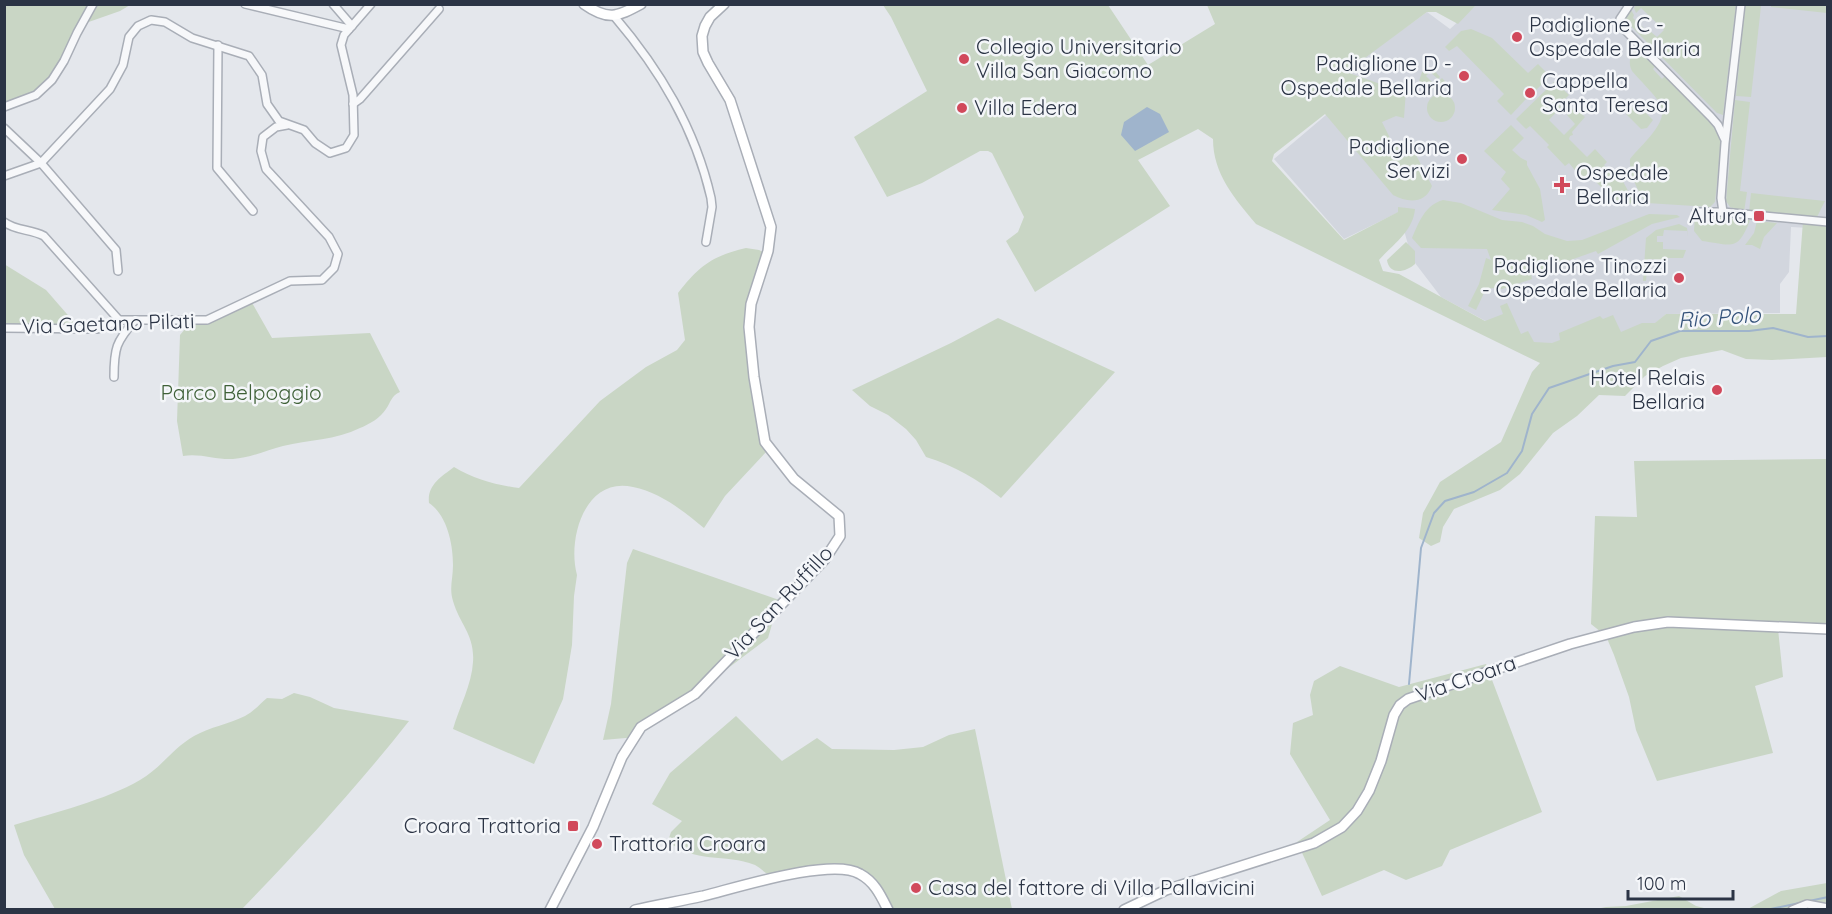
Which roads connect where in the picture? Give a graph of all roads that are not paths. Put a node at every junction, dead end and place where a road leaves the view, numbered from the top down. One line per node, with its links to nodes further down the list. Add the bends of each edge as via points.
1 (93, 4): 15 (street, via 52,80 36,95)
2 (245, 4): 12 (street)
3 (333, 4): 12 (street)
4 (371, 4): 12 (street)
5 (584, 4): 11 (street, via 599,14)
6 (641, 4): 11 (street)
7 (724, 4): 36 (street, Via San Ruffillo, via 705,26 703,52 730,100 771,227 768,251 751,303 749,327 765,442 794,479 839,516 840,536 825,559 694,694 641,727 622,757 593,827)
8 (1630, 4): 16 (street, via 1620,19 1622,27)
9 (1741, 4): 17 (street)
10 (439, 9): 14 (street)
11 (614, 16): 28 (street, via 657,70 687,124 711,198)
12 (350, 27): 14 (street, via 342,38 341,52)
13 (218, 45): 18 (street, via 249,56 262,75 267,104 279,121); 21 (street, via 192,38 165,22 150,20 138,26 129,37 123,65 110,89); 23 (street, via 217,168)
14 (353, 104): 18 (street, via 354,135 346,148 330,153 304,130)
15 (4, 107)
16 (1711, 117): 17 (street); 20 (street)
17 (1728, 117): 20 (street)
18 (287, 125): 31 (street, Via Gaetano Pilati, via 276,127 263,137 261,151 267,169 329,237 338,254 334,268 322,280 290,281 207,320)
19 (4, 128): 21 (street)
20 (1725, 143): 25 (street, via 1721,198)
21 (41, 163): 22 (street); 29 (street, via 116,250)
22 (4, 176)
23 (254, 211)
24 (1696, 212): 25 (street)
25 (1724, 212): 27 (street)
26 (4, 222): 30 (street, via 44,236)
27 (1827, 222)
28 (706, 242)
29 (118, 271)
30 (119, 320): 31 (street, Via Gaetano Pilati); 32 (street, Via Gaetano Pilati, via 97,329)
31 (135, 320): 33 (street, via 119,339)
32 (4, 328)
33 (114, 377)
34 (1827, 629): 39 (street, Via Croara, via 1668,622 1634,627 1541,653 1408,699 1394,715 1370,791 1342,827 1314,843 1166,890)
35 (1827, 908): 40 (street, via 1807,904)
36 (550, 909)
37 (635, 909): 38 (street, via 794,872 832,869 859,872 875,885)
38 (888, 909)
39 (1124, 909)
40 (1792, 909)

